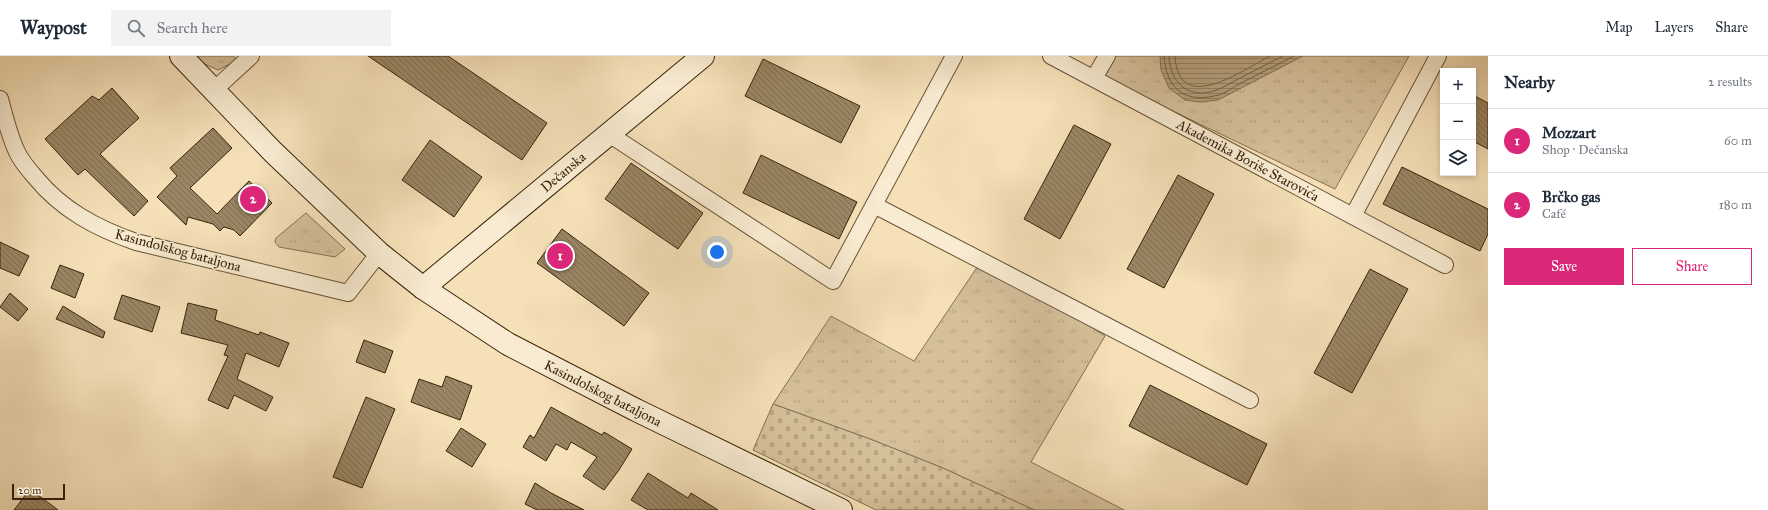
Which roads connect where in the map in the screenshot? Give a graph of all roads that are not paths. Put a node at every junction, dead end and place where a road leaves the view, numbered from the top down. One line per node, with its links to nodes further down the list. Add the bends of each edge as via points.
1 (181, 56): 9 (street, Kasindolskog bataljona)
2 (251, 56): 9 (street)
3 (703, 56): 11 (street, Dečanska)
4 (954, 56): 12 (street)
5 (1051, 56): 8 (street, Akademika Boriše Starovića)
6 (1107, 56): 8 (street)
7 (1438, 56): 13 (street)
8 (1094, 78): 13 (street, Akademika Boriše Starovića)
9 (213, 90): 14 (street, Kasindolskog bataljona, via 273,152)
10 (0, 99): 14 (street, Kasindolskog bataljona, via 13,142 24,164 59,202 80,218 107,231 136,242 348,294)
11 (609, 134): 12 (street, via 833,281); 16 (street, Dečanska)
12 (874, 205): 17 (street)
13 (1353, 216): 15 (street, Akademika Boriše Starovića)
14 (379, 253): 16 (street, Kasindolskog bataljona)
15 (1445, 265)
16 (423, 288): 18 (street, Kasindolskog bataljona, via 508,344)
17 (1250, 400)
18 (841, 510)

